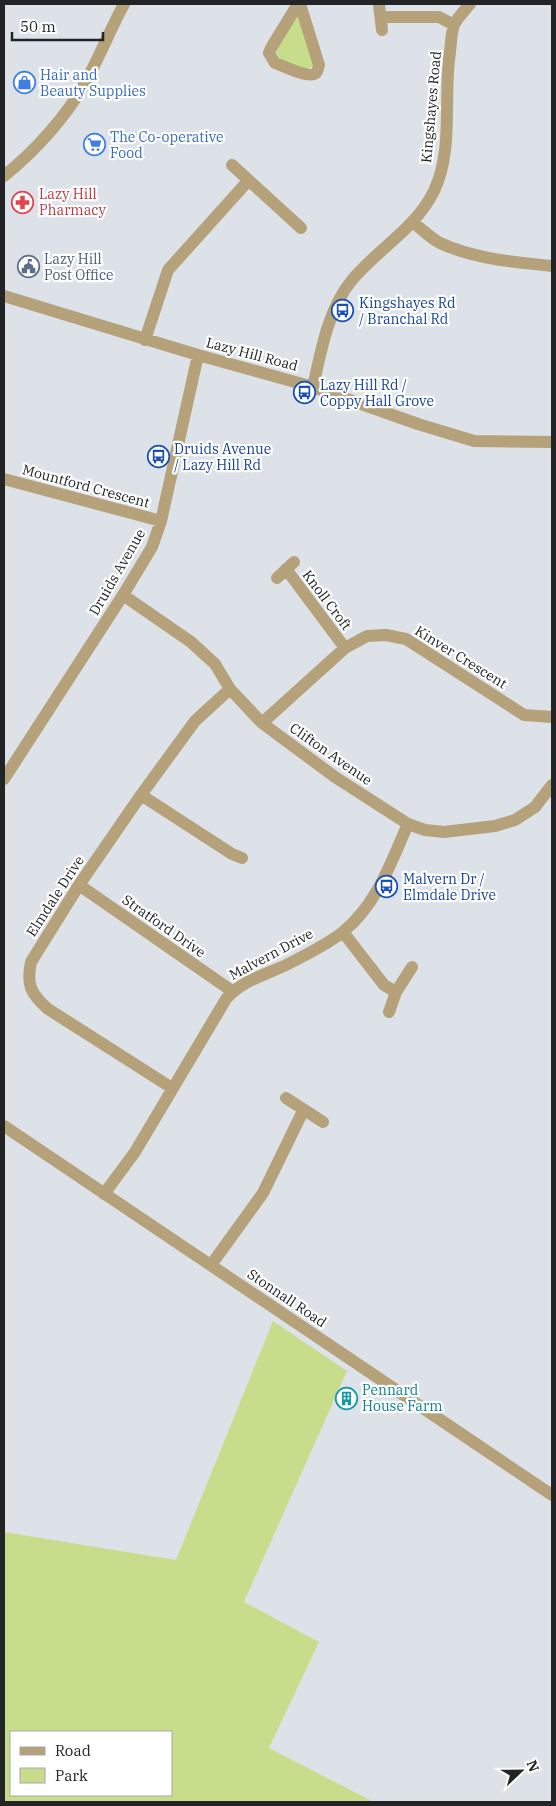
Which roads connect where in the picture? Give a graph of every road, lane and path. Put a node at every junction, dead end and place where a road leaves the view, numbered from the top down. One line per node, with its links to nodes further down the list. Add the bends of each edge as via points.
1 (124, 4): 7 (street, via 84,84 61,119)
2 (299, 4): 2 (street, via 319,65 313,74 275,63 270,52)
3 (470, 4): 5 (street, Kingshayes Road)
4 (380, 17): 5 (street, via 439,17)
5 (454, 25): 9 (street, Kingshayes Road, via 447,75 444,160 434,191)
6 (232, 165): 8 (street)
7 (4, 176)
8 (248, 181): 10 (street); 13 (street, via 168,270)
9 (412, 222): 11 (street, via 438,242 469,253); 15 (street, Kingshayes Road, via 351,281 329,325)
10 (300, 228)
11 (552, 266)
12 (4, 296): 13 (street, Lazy Hill Road)
13 (145, 340): 14 (street, Lazy Hill Road)
14 (198, 355): 15 (street, Lazy Hill Road); 18 (street, Druids Avenue)
15 (313, 387): 16 (street, Lazy Hill Road, via 474,442)
16 (552, 442)
17 (4, 479): 18 (street, Mountford Crescent)
18 (161, 521): 20 (street, Druids Avenue, via 152,547)
19 (285, 570): 21 (street, Knoll Croft)
20 (123, 595): 22 (street, Clifton Avenue, via 191,642 215,664); 25 (street, Druids Avenue)
21 (344, 648): 23 (street, Kinver Crescent, via 367,636 386,634 406,639 524,715); 24 (street, Kinver Crescent)
22 (230, 689): 24 (street, Clifton Avenue); 27 (street, Elmdale Drive, via 195,721)
23 (552, 717)
24 (262, 723): 28 (street, Clifton Avenue, via 335,777)
25 (4, 779)
26 (552, 785): 28 (street, Clifton Avenue, via 535,807 515,820 495,826 444,832)
27 (141, 796): 29 (street); 30 (street, Elmdale Drive)
28 (408, 824): 31 (street, Malvern Drive, via 372,900)
29 (232, 858)
30 (79, 885): 33 (street, Stratford Drive); 36 (street, Elmdale Drive, via 31,962 29,986 48,1009)
31 (343, 932): 33 (street, Malvern Drive); 34 (street, via 384,985)
32 (412, 967): 34 (street)
33 (232, 991): 36 (street, Malvern Drive)
34 (396, 992): 35 (street)
35 (389, 1012)
36 (172, 1088): 41 (street, Malvern Drive, via 135,1152)
37 (286, 1098): 38 (street)
38 (303, 1111): 39 (street); 42 (street, via 263,1193)
39 (323, 1122)
40 (4, 1126): 41 (street, Stonnall Road)
41 (104, 1194): 42 (street, Stonnall Road)
42 (211, 1265): 43 (street, Stonnall Road)
43 (552, 1495)

